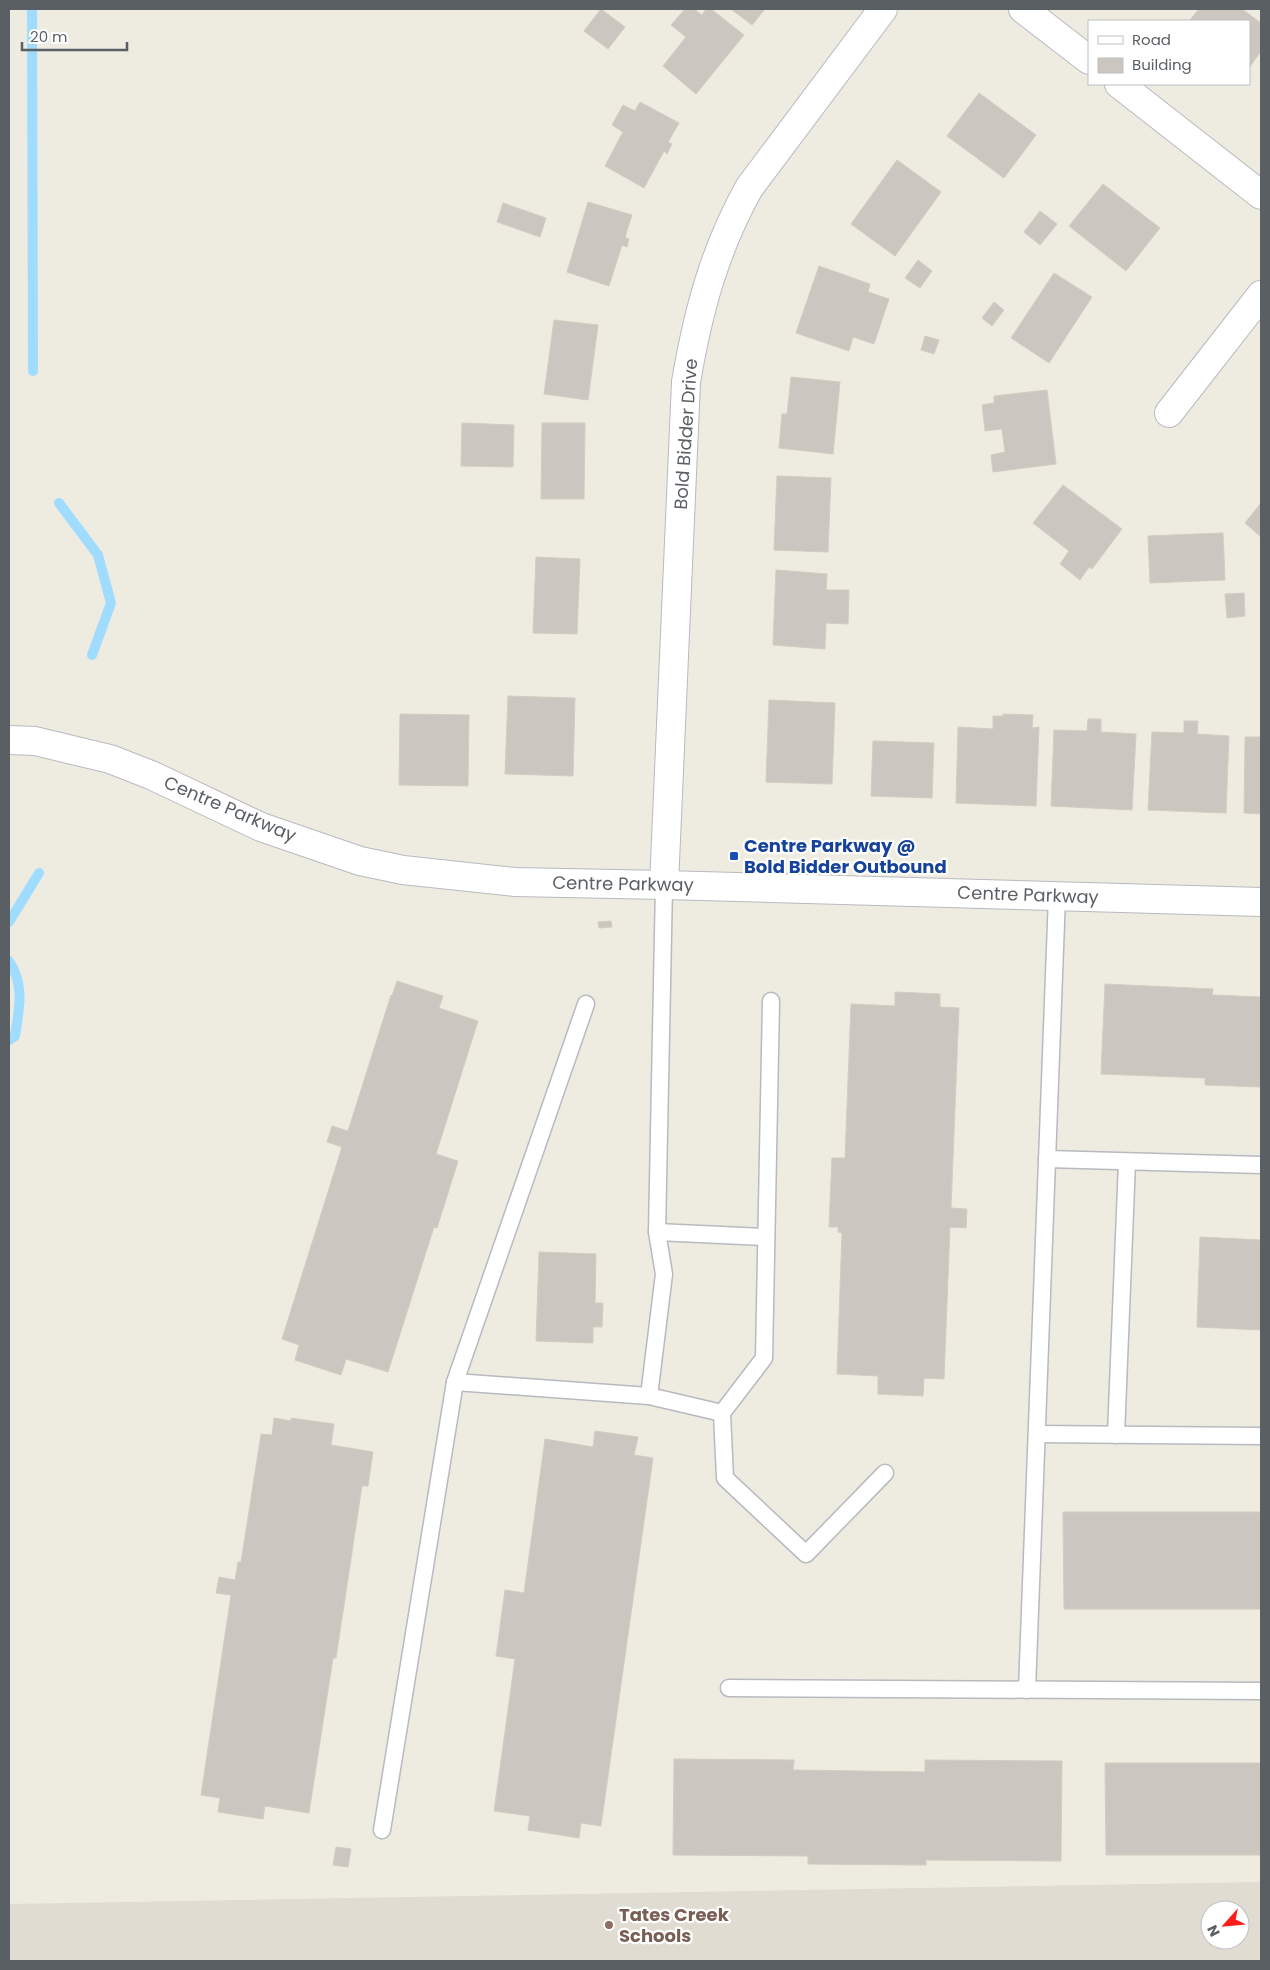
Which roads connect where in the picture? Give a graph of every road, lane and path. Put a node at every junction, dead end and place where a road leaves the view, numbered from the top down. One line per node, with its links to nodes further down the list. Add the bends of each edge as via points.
1 (884, 9): 9 (street, Bold Bidder Drive, via 749,188 718,250 695,331 686,382)
2 (1024, 9): 3 (street)
3 (1088, 59)
4 (1120, 85): 5 (street)
5 (1261, 195)
6 (1261, 296): 7 (street)
7 (1169, 413)
8 (9, 740): 9 (street, Centre Parkway, via 35,741 110,759 261,827 360,861 403,870 515,882)
9 (664, 885): 10 (street, Centre Parkway); 17 (lane)
10 (1057, 896): 11 (street, Centre Parkway); 14 (lane)
11 (1261, 902)
12 (771, 1000): 18 (lane)
13 (586, 1004): 19 (lane)
14 (1047, 1159): 15 (lane); 22 (lane)
15 (1127, 1162): 16 (lane); 23 (lane)
16 (1261, 1166)
17 (657, 1232): 18 (lane); 20 (lane, via 664,1274)
18 (766, 1237): 21 (lane, via 764,1358)
19 (455, 1382): 20 (lane); 29 (lane)
20 (649, 1396): 21 (lane)
21 (722, 1413): 25 (lane, via 725,1478 806,1554)
22 (1037, 1434): 23 (lane); 27 (lane)
23 (1116, 1435): 24 (lane)
24 (1261, 1436)
25 (885, 1473)
26 (729, 1688): 27 (lane)
27 (1027, 1690): 28 (lane)
28 (1261, 1691)
29 (382, 1830)

